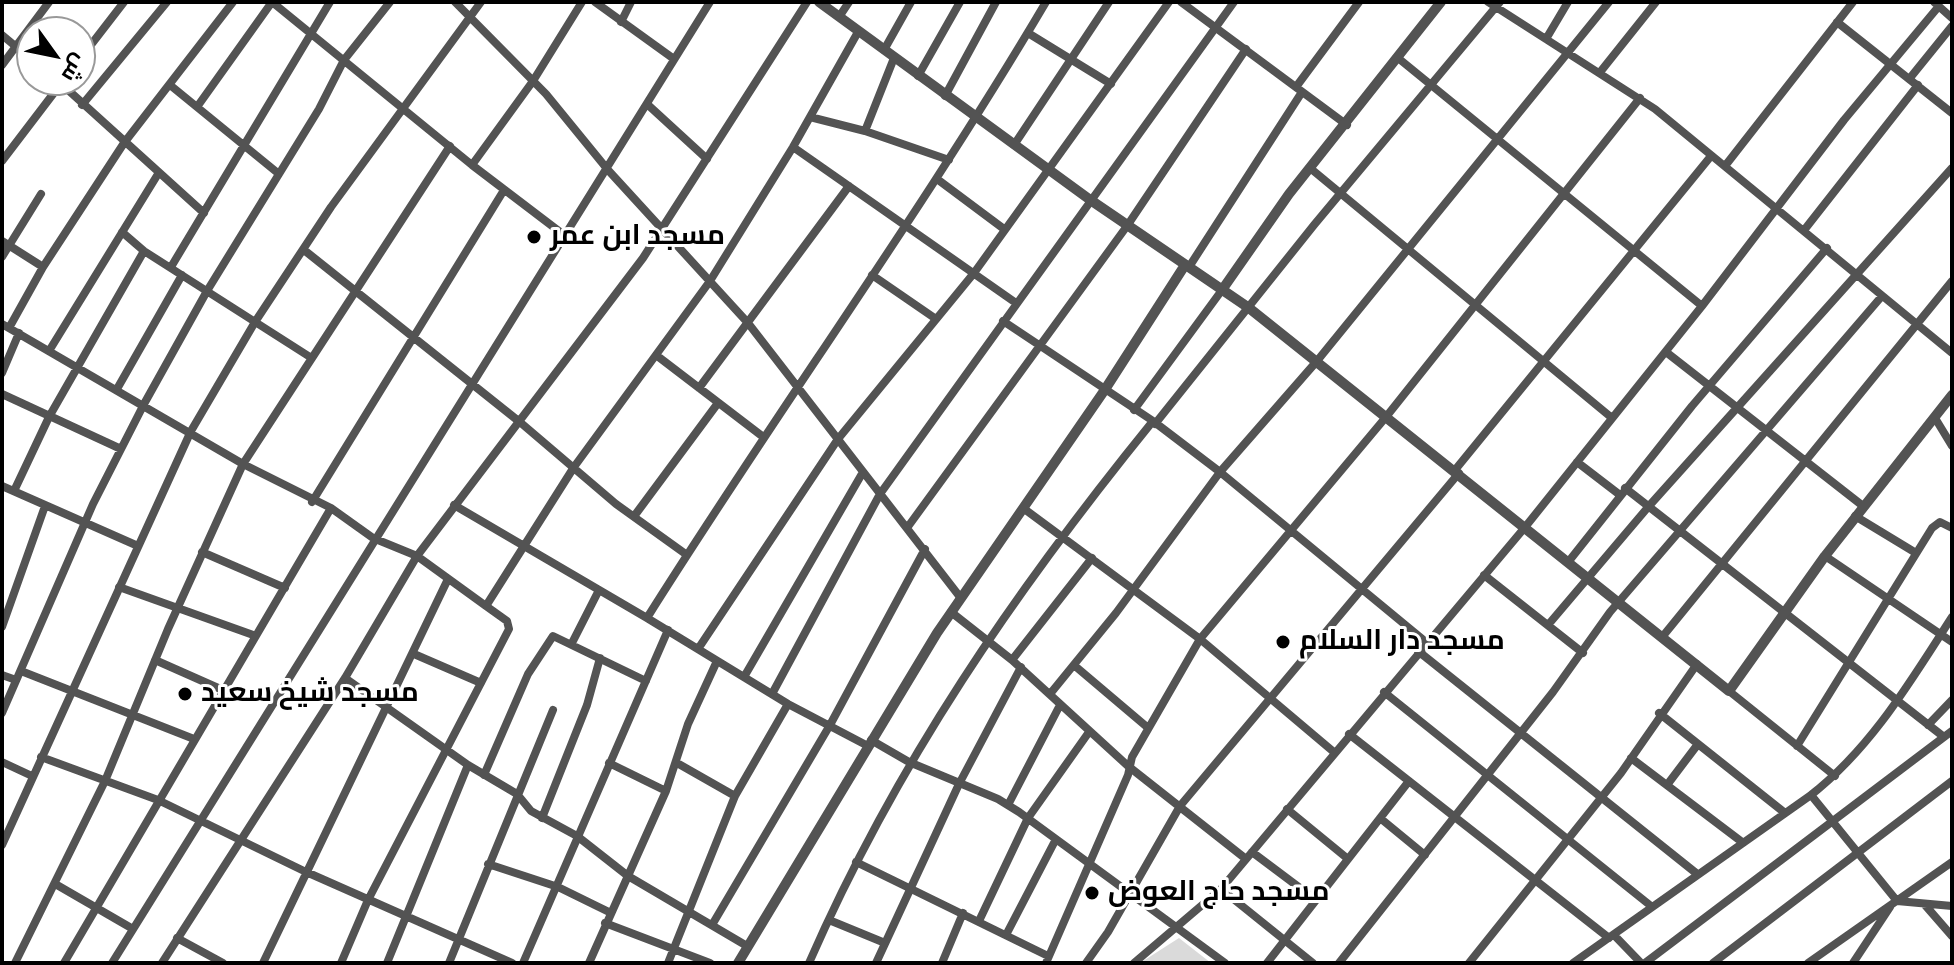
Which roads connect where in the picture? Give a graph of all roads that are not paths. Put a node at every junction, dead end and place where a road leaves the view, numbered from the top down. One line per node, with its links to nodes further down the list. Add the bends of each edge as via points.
1 (49, 2): 45 (street)
2 (124, 2): 43 (street)
3 (167, 2): 70 (street)
4 (233, 2): 61 (street)
5 (330, 2): 40 (street)
6 (390, 2): 53 (street)
7 (455, 2): 32 (street)
8 (481, 2): 32 (street)
9 (582, 2): 59 (street)
10 (595, 2): 35 (street)
11 (631, 2): 35 (street)
12 (710, 2): 52 (street)
13 (807, 2): 85 (street)
14 (819, 2): 33 (street)
15 (849, 2): 33 (street)
16 (911, 2): 47 (street)
17 (960, 2): 57 (street)
18 (996, 2): 67 (street)
19 (1046, 2): 41 (street)
20 (1109, 2): 50 (street)
21 (1169, 2): 60 (street)
22 (1181, 2): 37 (street)
23 (1234, 2): 37 (street)
24 (1359, 2): 64 (street)
25 (1441, 2): 51 (street)
26 (1568, 2): 44 (street)
27 (1609, 2): 48 (street)
28 (1656, 2): 56 (street)
29 (1853, 2): 36 (street)
30 (1495, 4): 44 (street); 62 (street)
31 (1936, 4): 34 (street); 54 (street)
32 (470, 17): 59 (street); 72 (street)
33 (839, 17): 39 (street)
34 (1952, 18)
35 (621, 22): 52 (street)
36 (1837, 22): 54 (street); 89 (street)
37 (1216, 26): 46 (street); 102 (street)
38 (1952, 26): 58 (street)
39 (858, 32): 47 (street); 74 (street)
40 (311, 33): 53 (street); 71 (street, via 272,2); 83 (street)
41 (1028, 33): 50 (street); 75 (street)
42 (2, 35): 45 (street)
43 (96, 38)
44 (1546, 39): 48 (street)
45 (15, 47): 55 (street)
46 (1246, 49): 64 (street); 106 (street)
47 (884, 50): 49 (street)
48 (1567, 52): 56 (street); 78 (street)
49 (894, 58): 57 (street); 77 (street)
50 (1071, 58): 60 (street); 80 (street)
51 (1398, 58): 62 (street); 76 (street)
52 (674, 59): 69 (street)
53 (344, 60): 72 (street); 95 (street)
54 (1891, 63): 58 (street); 103 (street)
55 (2, 65)
56 (1601, 71): 68 (street)
57 (918, 76): 67 (street)
58 (1910, 78): 63 (street)
59 (533, 81): 88 (street); 92 (street)
60 (1111, 84): 93 (street)
61 (170, 85): 71 (street); 79 (street)
62 (1432, 85): 78 (street); 100 (street)
63 (1918, 85): 73 (street); 109 (street)
64 (1299, 90): 76 (street); 119 (street)
65 (50, 96): 87 (street)
66 (74, 96): 70 (street)
67 (945, 96): 75 (street)
68 (1640, 98): 84 (street); 99 (street)
69 (647, 104): 85 (street); 92 (street)
70 (82, 105): 79 (street)
71 (197, 107): 83 (street)
72 (402, 108): 81 (street); 115 (street)
73 (1952, 113)
74 (810, 117): 77 (street); 82 (street)
75 (976, 118): 80 (street); 86 (street)
76 (1347, 125): 90 (street)
77 (865, 131): 86 (street)
78 (1498, 137): 99 (street); 113 (street)
79 (124, 143): 94 (street); 120 (street)
80 (1014, 145): 93 (street)
81 (450, 146): 88 (street); 130 (street)
82 (793, 147): 97 (street); 126 (street)
83 (244, 148): 95 (street); 104 (street)
84 (1711, 156): 89 (street); 116 (street)
85 (707, 159): 107 (street)
86 (949, 160): 96 (street)
87 (2, 161)
88 (472, 165): 98 (street)
89 (1725, 166): 103 (street)
90 (1310, 168): 100 (street); 128 (street)
91 (1952, 168): 123 (street)
92 (608, 170): 107 (street); 111 (street)
93 (1047, 170): 102 (street); 108 (street)
94 (158, 174): 104 (street); 110 (street)
95 (279, 174): 129 (street)
96 (937, 179): 105 (street); 108 (street)
97 (849, 186): 105 (street); 139 (street)
98 (504, 190): 111 (street); 143 (street)
99 (1564, 192): 116 (street); 133 (street)
100 (1340, 193): 113 (street); 135 (street)
101 (41, 194): 112 (street)
102 (1089, 199): 106 (street); 132 (street)
103 (1776, 206): 109 (street); 134 (street)
104 (204, 213): 121 (street)
105 (906, 226): 122 (street); 125 (street)
106 (1127, 226): 119 (street); 144 (street)
107 (664, 229): 126 (street); 171 (street)
108 (1004, 229): 122 (street)
109 (1805, 229): 114 (street)
110 (122, 232): 117 (street); 145 (street)
111 (564, 235): 154 (street)
112 (5, 243): 118 (street); 120 (street)
113 (1405, 248): 133 (street); 150 (street)
114 (1827, 248): 123 (street); 156 (street)
115 (304, 250): 130 (street); 138 (street)
116 (1637, 250): 134 (street); 151 (street)
117 (144, 251): 121 (street); 152 (street)
118 (2, 257)
119 (1187, 266): 128 (street); 159 (street)
120 (43, 267): 141 (street)
121 (171, 267): 124 (street)
122 (974, 273): 132 (street); 136 (street)
123 (1855, 273): 131 (street); 164 (street)
124 (182, 275): 129 (street); 158 (street)
125 (872, 275): 136 (street); 155 (street)
126 (710, 281): 139 (street); 148 (street)
127 (1952, 281): 140 (street)
128 (1222, 290): 135 (street); 165 (street)
129 (207, 291): 138 (street); 163 (street)
130 (357, 292): 143 (street); 149 (street)
131 (1882, 296): 140 (street); 173 (street)
132 (1016, 303): 137 (street)
133 (1473, 305): 151 (street); 167 (street)
134 (1702, 306): 146 (street)
135 (1249, 308): 150 (street); 170 (street)
136 (936, 319): 175 (street)
137 (1003, 321): 144 (street); 188 (street)
138 (255, 322): 149 (street); 172 (street)
139 (748, 323): 155 (street); 157 (street)
140 (1916, 325): 147 (street); 179 (street)
141 (5, 326): 142 (street)
142 (19, 333): 145 (street); 153 (street)
143 (414, 337): 154 (street); 189 (street)
144 (1039, 348): 159 (street); 200 (street)
145 (49, 351): 152 (street)
146 (1666, 352): 156 (street); 168 (street)
147 (1952, 353)
148 (656, 355): 157 (street); 181 (street)
149 (310, 357): 180 (street)
150 (1317, 361): 167 (street); 183 (street)
151 (1544, 361): 168 (street); 184 (street)
152 (76, 368): 158 (street); 166 (street)
153 (2, 373)
154 (470, 383): 171 (street); 205 (street)
155 (796, 386): 174 (street); 175 (street)
156 (1708, 386): 164 (street); 187 (street)
157 (699, 388): 162 (street)
158 (117, 389): 163 (street)
159 (1104, 391): 165 (street); 195 (street)
160 (2, 394): 166 (street)
161 (1952, 395): 169 (street)
162 (718, 403): 174 (street); 196 (street)
163 (144, 404): 172 (street); 177 (street)
164 (1736, 408): 173 (street); 192 (street)
165 (1134, 410): 170 (street)
166 (49, 417): 177 (street); 186 (street)
167 (1386, 417): 184 (street); 202 (street)
168 (1612, 418): 178 (street)
169 (1935, 418): 176 (street); 193 (street)
170 (1154, 422): 183 (street); 204 (street)
171 (521, 423): 181 (street); 190 (street)
172 (191, 431): 180 (street); 207 (street)
173 (1765, 431): 179 (street); 203 (street)
174 (762, 436): 211 (street)
175 (838, 439): 182 (street); 245 (street)
176 (1952, 446)
177 (121, 449): 198 (street)
178 (1577, 462): 187 (street); 199 (street)
179 (1806, 462): 193 (street); 216 (street)
180 (243, 464): 189 (street); 209 (street)
181 (574, 467): 196 (street); 206 (street)
182 (863, 472): 188 (street); 259 (street)
183 (1220, 472): 202 (street); 222 (street)
184 (1457, 472): 199 (street); 223 (street)
185 (2, 486): 186 (street)
186 (14, 491): 191 (street)
187 (1623, 492): 192 (street); 215 (street)
188 (880, 494): 200 (street); 268 (street)
189 (312, 502): 194 (street)
190 (454, 505): 206 (street); 212 (street)
191 (45, 506): 198 (street); 235 (street)
192 (1649, 506): 203 (street); 218 (street)
193 (1863, 506): 197 (street)
194 (331, 508): 205 (street); 221 (street)
195 (1023, 508): 204 (street); 225 (street)
196 (635, 515): 211 (street)
197 (1855, 516): 210 (street); 213 (street)
198 (85, 524): 207 (street); 257 (street)
199 (1526, 526): 215 (street); 217 (street)
200 (907, 528): 208 (street)
201 (1952, 528): 210 (street, via 1936,523)
202 (1291, 530): 223 (street); 240 (street)
203 (1680, 530): 216 (street); 227 (street)
204 (1062, 536): 214 (street); 241 (street)
205 (373, 538): 212 (street); 325 (street)
206 (523, 545): 224 (street); 228 (street)
207 (138, 546): 220 (street)
208 (925, 549): 225 (street); 280 (street)
209 (202, 552): 221 (street); 229 (street)
210 (1916, 553): 226 (street)
211 (687, 555): 233 (street)
212 (417, 556): 219 (street); 260 (street)
213 (1825, 556): 226 (street); 231 (street)
214 (1092, 558): 222 (street); 251 (street)
215 (1569, 561): 218 (street)
216 (1723, 563): 231 (street); 239 (street)
217 (1484, 575): 234 (street); 242 (street)
218 (1589, 576): 227 (street); 234 (street)
219 (448, 579): 228 (street); 248 (street)
220 (119, 587): 229 (street); 264 (street)
221 (285, 588): 238 (street)
222 (1132, 588): 240 (street); 255 (street)
223 (1361, 588): 242 (street); 270 (street)
224 (599, 590): 233 (street); 244 (street)
225 (960, 597): 230 (street)
226 (1888, 600): 237 (street); 253 (street)
227 (1619, 601): 239 (street); 247 (street)
228 (486, 606): 263 (street, via 507,621 509,629)
229 (179, 608): 238 (street); 250 (street)
230 (951, 612): 241 (street); 289 (street)
231 (1783, 613): 253 (street); 266 (street)
232 (1952, 617): 237 (street)
233 (647, 618): 236 (street)
234 (1548, 625): 247 (street)
235 (2, 627)
236 (668, 630): 245 (street); 262 (street)
237 (1941, 635): 243 (street); 272 (street)
238 (256, 636): 265 (street)
239 (1663, 636): 254 (street)
240 (1200, 639): 270 (street); 282 (street)
241 (986, 640): 251 (street); 297 (street)
242 (1426, 642): 246 (street)
243 (1952, 642)
244 (572, 643): 249 (street); 303 (street, via 558,636 549,640 528,674)
245 (698, 649): 252 (street)
246 (1418, 651): 267 (street); 286 (street)
247 (1583, 653): 286 (street)
248 (414, 654): 263 (street); 275 (street)
249 (600, 658): 262 (street); 322 (street)
250 (155, 660): 265 (street); 279 (street)
251 (1012, 660): 256 (street)
252 (717, 661): 259 (street); 299 (street)
253 (1848, 663): 272 (street); 291 (street)
254 (1697, 664): 266 (street); 278 (street)
255 (1075, 666): 269 (street); 282 (street)
256 (1021, 667): 269 (street); 309 (street)
257 (21, 671): 261 (street); 264 (street)
258 (2, 675): 261 (street)
259 (744, 677): 268 (street)
260 (345, 678): 275 (street); 328 (street)
261 (16, 680): 277 (street)
262 (646, 681): 298 (street)
263 (481, 683): 292 (street)
264 (75, 691): 279 (street); 294 (street)
265 (225, 691): 288 (street)
266 (1729, 691): 291 (street)
267 (1384, 692): 285 (street); 302 (street)
268 (772, 694): 273 (street)
269 (1050, 694): 274 (street)
270 (1268, 698): 293 (street); 318 (street)
271 (1952, 700): 281 (street)
272 (1898, 701): 281 (street); 305 (street)
273 (788, 704): 280 (street); 314 (street)
274 (1060, 705): 284 (street); 317 (street)
275 (387, 708): 292 (street); 341 (street)
276 (553, 710): 312 (street)
277 (2, 713)
278 (1659, 713): 290 (street); 295 (street)
279 (132, 716): 288 (street); 306 (street)
280 (830, 725): 289 (street); 364 (street)
281 (1928, 725): 287 (street)
282 (1147, 727): 301 (street)
283 (1952, 731): 287 (street)
284 (1089, 732): 301 (street); 323 (street)
285 (1349, 734): 293 (street); 307 (street)
286 (1520, 734): 302 (street); 315 (street)
287 (1944, 737): 326 (street)
288 (194, 739): 316 (street)
289 (870, 743): 297 (street); 374 (street)
290 (1698, 744): 310 (street); 320 (street)
291 (1797, 746): 305 (street)
292 (445, 748): 300 (street); 350 (street)
293 (1335, 753): 319 (street)
294 (41, 757): 304 (street); 306 (street)
295 (1631, 758): 310 (street); 315 (street)
296 (2, 762): 304 (street)
297 (909, 762): 309 (street); 337 (street)
298 (609, 763): 311 (street); 327 (street)
299 (677, 763): 311 (street); 314 (street)
300 (468, 765): 303 (street); 360 (street)
301 (1128, 766): 318 (street); 338 (street)
302 (1487, 774): 321 (street); 330 (street)
303 (484, 775): 312 (street)
304 (32, 776): 332 (street)
305 (1835, 776): 313 (street)
306 (105, 781): 316 (street); 345 (street)
307 (1409, 781): 321 (street); 324 (street)
308 (1952, 781): 333 (street)
309 (959, 784): 317 (street); 347 (street)
310 (1667, 785): 331 (street)
311 (666, 791): 343 (street)
312 (517, 794): 322 (street); 340 (street)
313 (1811, 795): 320 (street); 326 (street)
314 (735, 796): 357 (street)
315 (1601, 798): 330 (street); 342 (street)
316 (158, 800): 325 (street); 356 (street)
317 (1008, 805): 323 (street)
318 (1180, 806): 334 (street); 349 (street)
319 (1287, 809): 334 (street); 336 (street)
320 (1785, 813): 331 (street)
321 (1454, 817): 335 (street); 344 (street)
322 (542, 818): 327 (street)
323 (1028, 818): 329 (street); 362 (street)
324 (1380, 818): 335 (street); 336 (street)
325 (200, 821): 328 (street); 365 (street)
326 (1832, 821): 333 (street); 403 (street)
327 (577, 836): 343 (street); 346 (street)
328 (239, 839): 341 (street); 370 (street)
329 (1056, 839): 338 (street); 367 (street)
330 (1567, 839): 344 (street); 354 (street)
331 (1742, 842): 342 (street)
332 (2, 845)
333 (1857, 852): 352 (street); 404 (street)
334 (1249, 855): 348 (street); 351 (street)
335 (1425, 855): 401 (street)
336 (1348, 859): 351 (street)
337 (856, 862): 347 (street); 361 (street)
338 (1088, 862): 349 (street); 376 (street)
339 (1952, 862): 352 (street)
340 (488, 864): 346 (street); 371 (street)
341 (304, 871): 350 (street); 383 (street)
342 (1696, 873): 354 (street)
343 (628, 876): 357 (street); 358 (street)
344 (1534, 879): 368 (street); 377 (street)
345 (57, 885): 356 (street); 378 (street)
346 (558, 887): 358 (street); 388 (street)
347 (912, 887): 359 (street); 373 (street)
348 (1221, 889): 366 (street); 372 (street)
349 (1132, 891): 366 (street); 396 (street)
350 (368, 900): 360 (street); 384 (street)
351 (1316, 900): 372 (street)
352 (1893, 904): 353 (street); 405 (street); 406 (street)
353 (1925, 905): 355 (street); 369 (street)
354 (1651, 906): 368 (street)
355 (1952, 906)
356 (96, 907): 365 (street); 379 (street)
357 (688, 912): 364 (street); 375 (street)
358 (611, 913): 363 (street)
359 (963, 913): 362 (street); 395 (street)
360 (407, 918): 371 (street); 385 (street)
361 (829, 920): 373 (street); 393 (street)
362 (979, 921): 367 (street)
363 (605, 923): 375 (street); 389 (street)
364 (712, 925): 374 (street)
365 (133, 929): 380 (street)
366 (1177, 929): 397 (street); 398 (street)
367 (1006, 935): 376 (street)
368 (1611, 936): 402 (street); 403 (street)
369 (1952, 936)
370 (177, 938): 381 (street); 382 (street)
371 (457, 938): 386 (street); 387 (street)
372 (1285, 940): 399 (street); 400 (street)
373 (885, 943): 394 (street)
374 (747, 946): 392 (street)
375 (673, 950): 390 (street); 391 (street)
376 (1047, 960)
377 (1473, 962)
378 (15, 963)
379 (64, 963)
380 (112, 963)
381 (162, 963)
382 (223, 963)
383 (263, 963)
384 (341, 963)
385 (387, 963)
386 (449, 963)
387 (512, 963)
388 (523, 963)
389 (589, 963)
390 (668, 963)
391 (710, 963)
392 (738, 963)
393 (809, 963)
394 (876, 963)
395 (942, 963)
396 (1086, 963)
397 (1134, 963)
398 (1225, 963)
399 (1267, 963)
400 (1313, 963)
401 (1339, 963)
402 (1573, 963)
403 (1643, 963)
404 (1713, 963)
405 (1808, 963)
406 (1853, 963)

